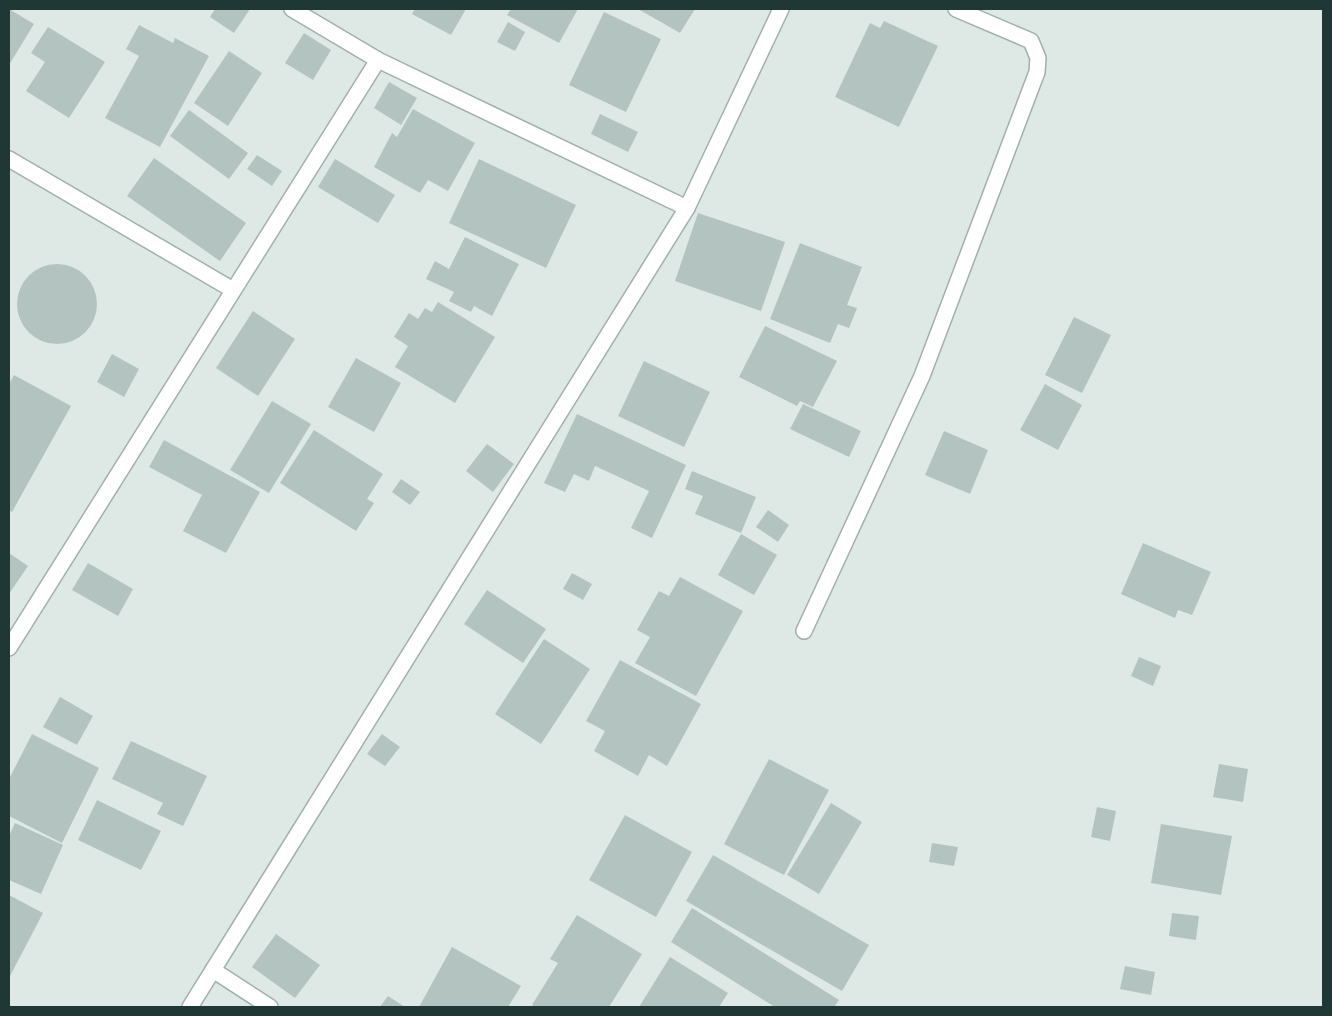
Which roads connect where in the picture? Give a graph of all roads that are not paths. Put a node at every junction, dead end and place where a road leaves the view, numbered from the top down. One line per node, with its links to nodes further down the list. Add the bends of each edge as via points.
1 (292, 9): 4 (street)
2 (781, 9): 6 (street)
3 (956, 9): 8 (street, via 1031,41 1038,58 1037,72 922,376)
4 (378, 60): 6 (street); 7 (street)
5 (9, 159): 7 (street)
6 (687, 208): 10 (street)
7 (233, 290): 9 (street)
8 (804, 630)
9 (9, 648)
10 (213, 970): 11 (street); 12 (street)
11 (190, 1007)
12 (270, 1007)

